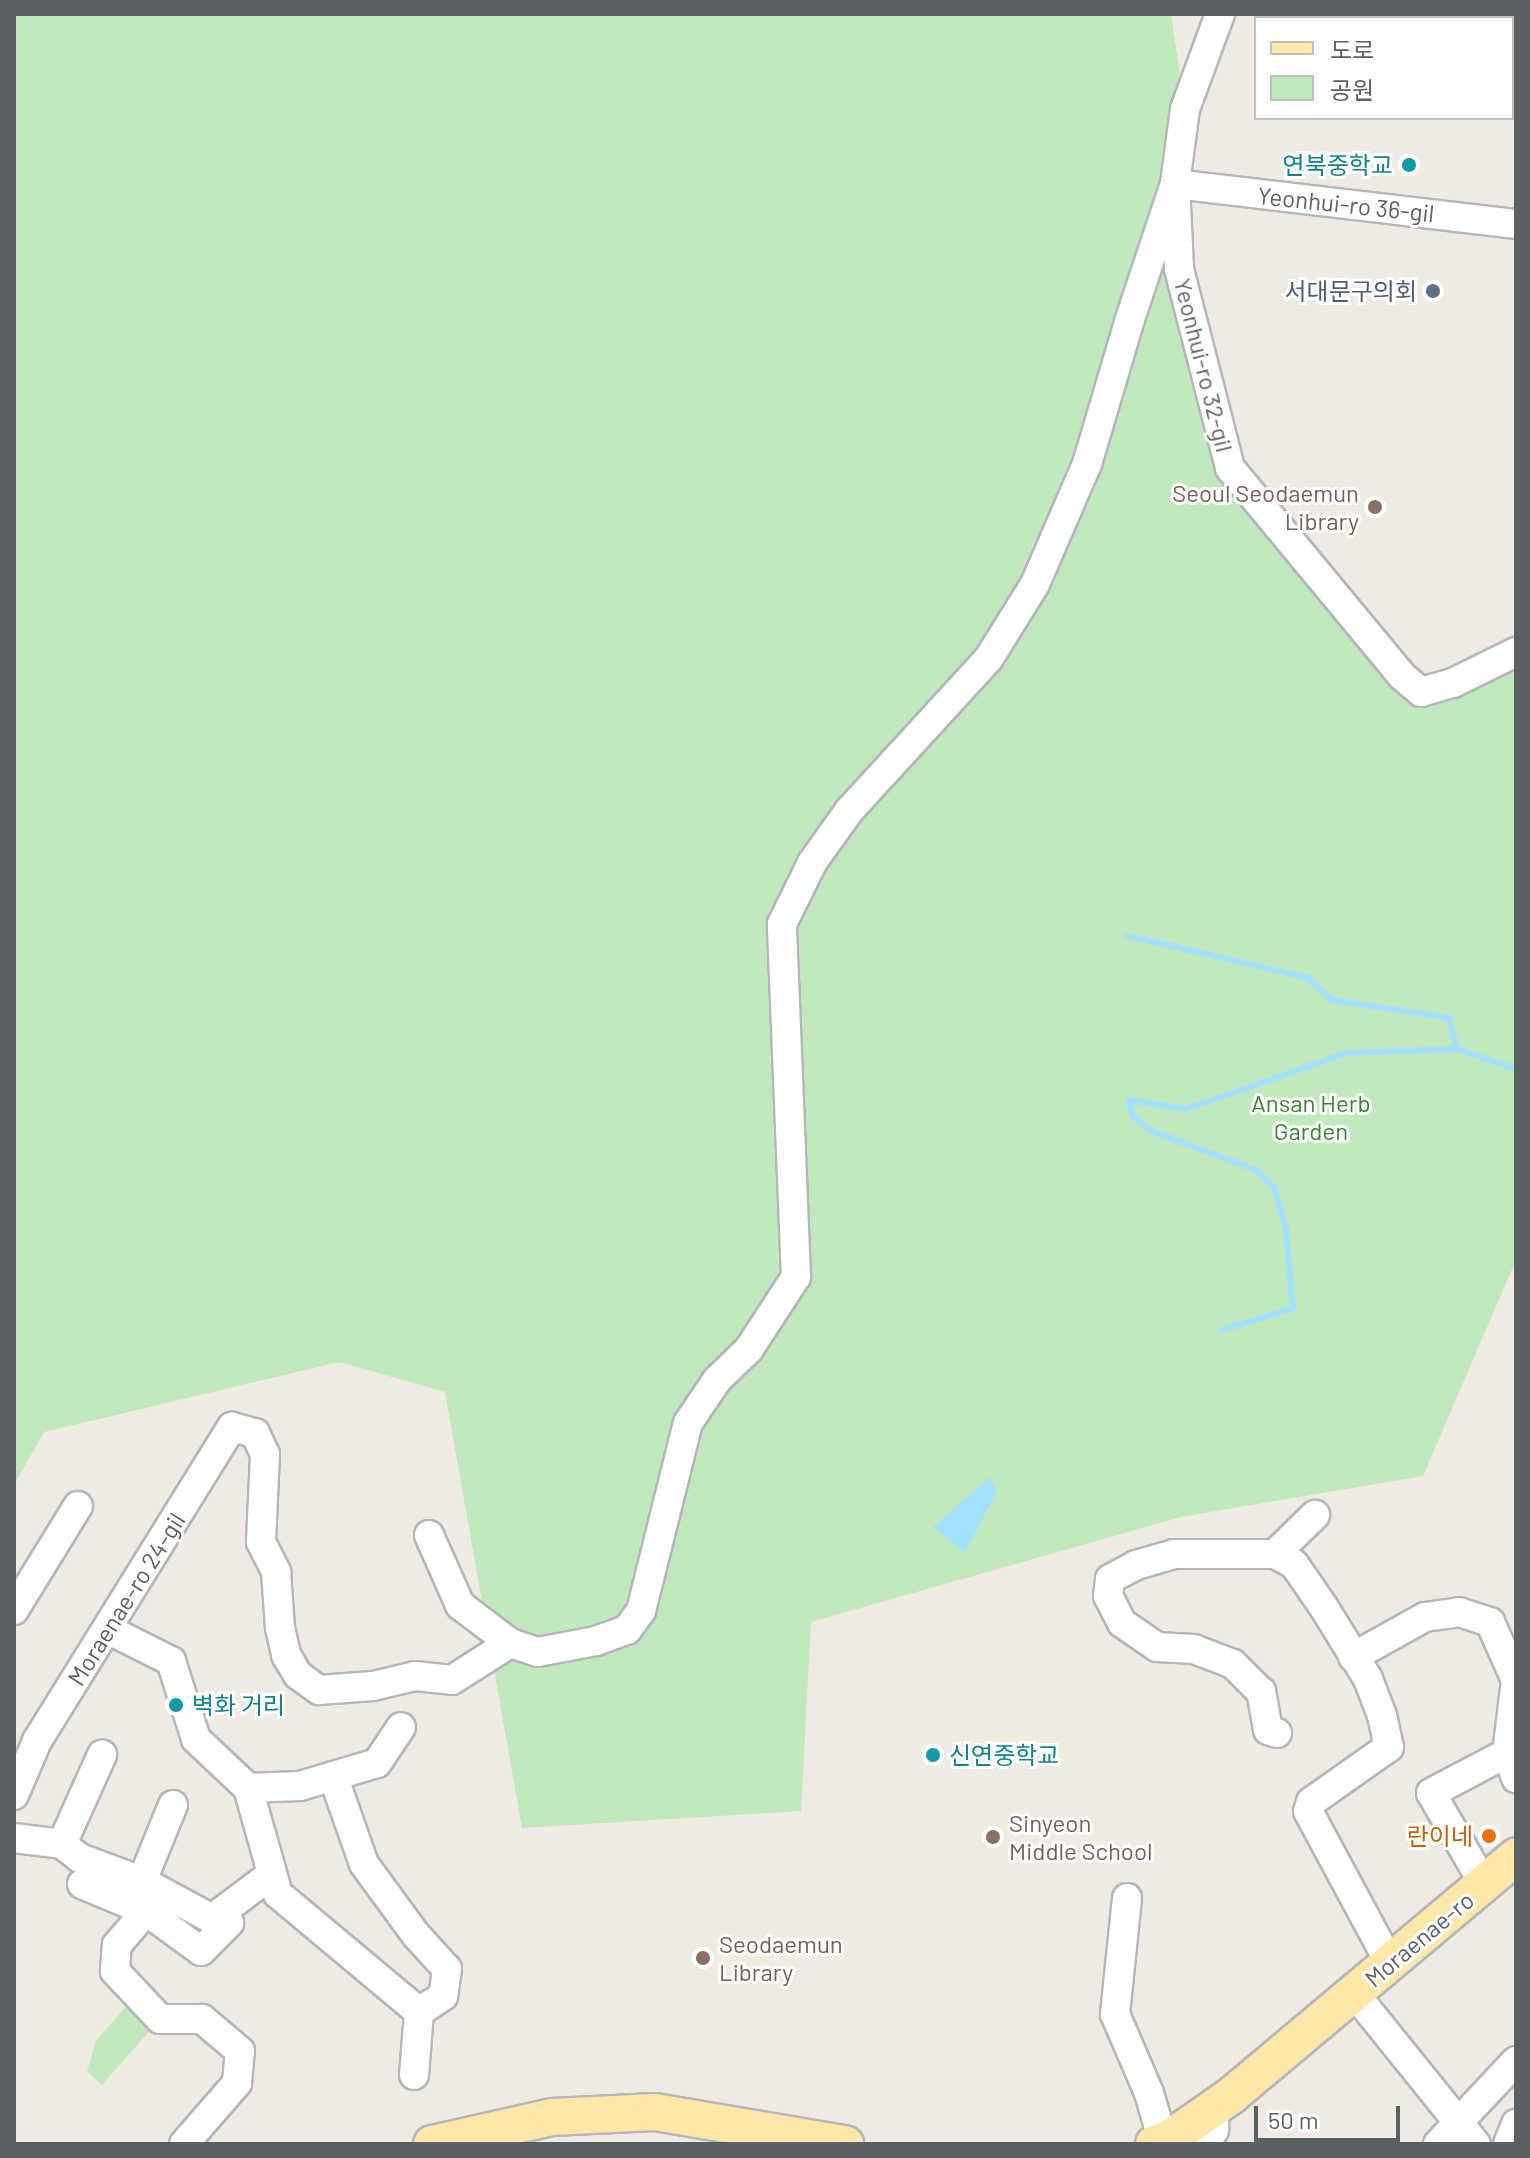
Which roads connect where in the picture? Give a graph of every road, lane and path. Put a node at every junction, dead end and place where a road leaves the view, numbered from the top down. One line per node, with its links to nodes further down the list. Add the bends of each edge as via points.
1 (1220, 14): 2 (street, Yeonhui-ro 32-gil, via 1185,109)
2 (1175, 184): 3 (street, Yeonhui-ro 36-gil); 4 (street, Yeonhui-ro 32-gil, via 1179,269 1230,468 1402,676 1421,692 1453,683); 11 (street, via 1087,464 1035,584 989,658 849,811 812,863 782,924 796,1277 749,1349 717,1380 688,1423 641,1611 627,1630 538,1652)
3 (1516, 224)
4 (1516, 652)
5 (78, 1506): 9 (street)
6 (1315, 1515): 8 (street)
7 (429, 1535): 11 (street, via 460,1605)
8 (1275, 1554): 12 (street, via 1294,1564); 14 (street, via 1174,1554 1110,1579 1108,1596 1122,1623 1157,1647 1194,1649 1233,1664 1261,1692 1268,1730)
9 (14, 1610)
10 (107, 1629): 11 (street, Moraenae-ro 24-gil, via 232,1427 255,1433 265,1454 261,1542 276,1572 280,1628 286,1655 298,1675 319,1690 415,1676 452,1680); 18 (street, via 171,1661 196,1739); 19 (street, Moraenae-ro 24-gil, via 37,1741)
11 (510, 1643)
12 (1353, 1657): 16 (street, via 1425,1617 1459,1612 1490,1622 1516,1680); 31 (street, via 1368,1679 1389,1747 1311,1802 1308,1811)
13 (401, 1727): 17 (street, via 377,1763)
14 (1277, 1733)
15 (102, 1755): 22 (street)
16 (1512, 1765): 27 (street, Moraenae-ro, via 1431,1793)
17 (333, 1776): 18 (street, via 300,1786); 33 (street, via 364,1864 447,1969 443,1996)
18 (248, 1788): 24 (street)
19 (14, 1795)
20 (173, 1805): 25 (street)
21 (14, 1838): 22 (street)
22 (62, 1844): 25 (street, via 80,1858)
23 (1516, 1857): 27 (main road, Moraenae-ro)
24 (272, 1874): 25 (street, via 212,1919); 33 (street, via 278,1894)
25 (142, 1881)
26 (82, 1884): 29 (street)
27 (1484, 1884): 31 (main road, Moraenae-ro)
28 (1127, 1898): 41 (street, Moraenae-ro, via 1115,2014 1149,2093)
29 (146, 1911): 30 (street, via 201,1951); 42 (street, via 117,1945 115,1971 160,2019 202,2019 240,2051 237,2083)
30 (229, 1923)
31 (1390, 1963): 32 (main road, Moraenae-ro)
32 (1354, 1993): 36 (main road, Moraenae-ro); 37 (street, Moraenae-ro)
33 (419, 2012): 35 (street)
34 (1516, 2061): 37 (street)
35 (414, 2075)
36 (1215, 2107): 41 (main road, Moraenae-ro); 45 (street, via 1214,2130)
37 (1457, 2121): 46 (street); 47 (street, Moraenae-ro)
38 (1516, 2124): 48 (street)
39 (483, 2139): 40 (main road, via 552,2117 655,2112); 43 (main road)
40 (787, 2139): 44 (main road)
41 (1158, 2142)
42 (184, 2144)
43 (432, 2144)
44 (845, 2144)
45 (1205, 2144)
46 (1438, 2144)
47 (1476, 2144)
48 (1508, 2144)

